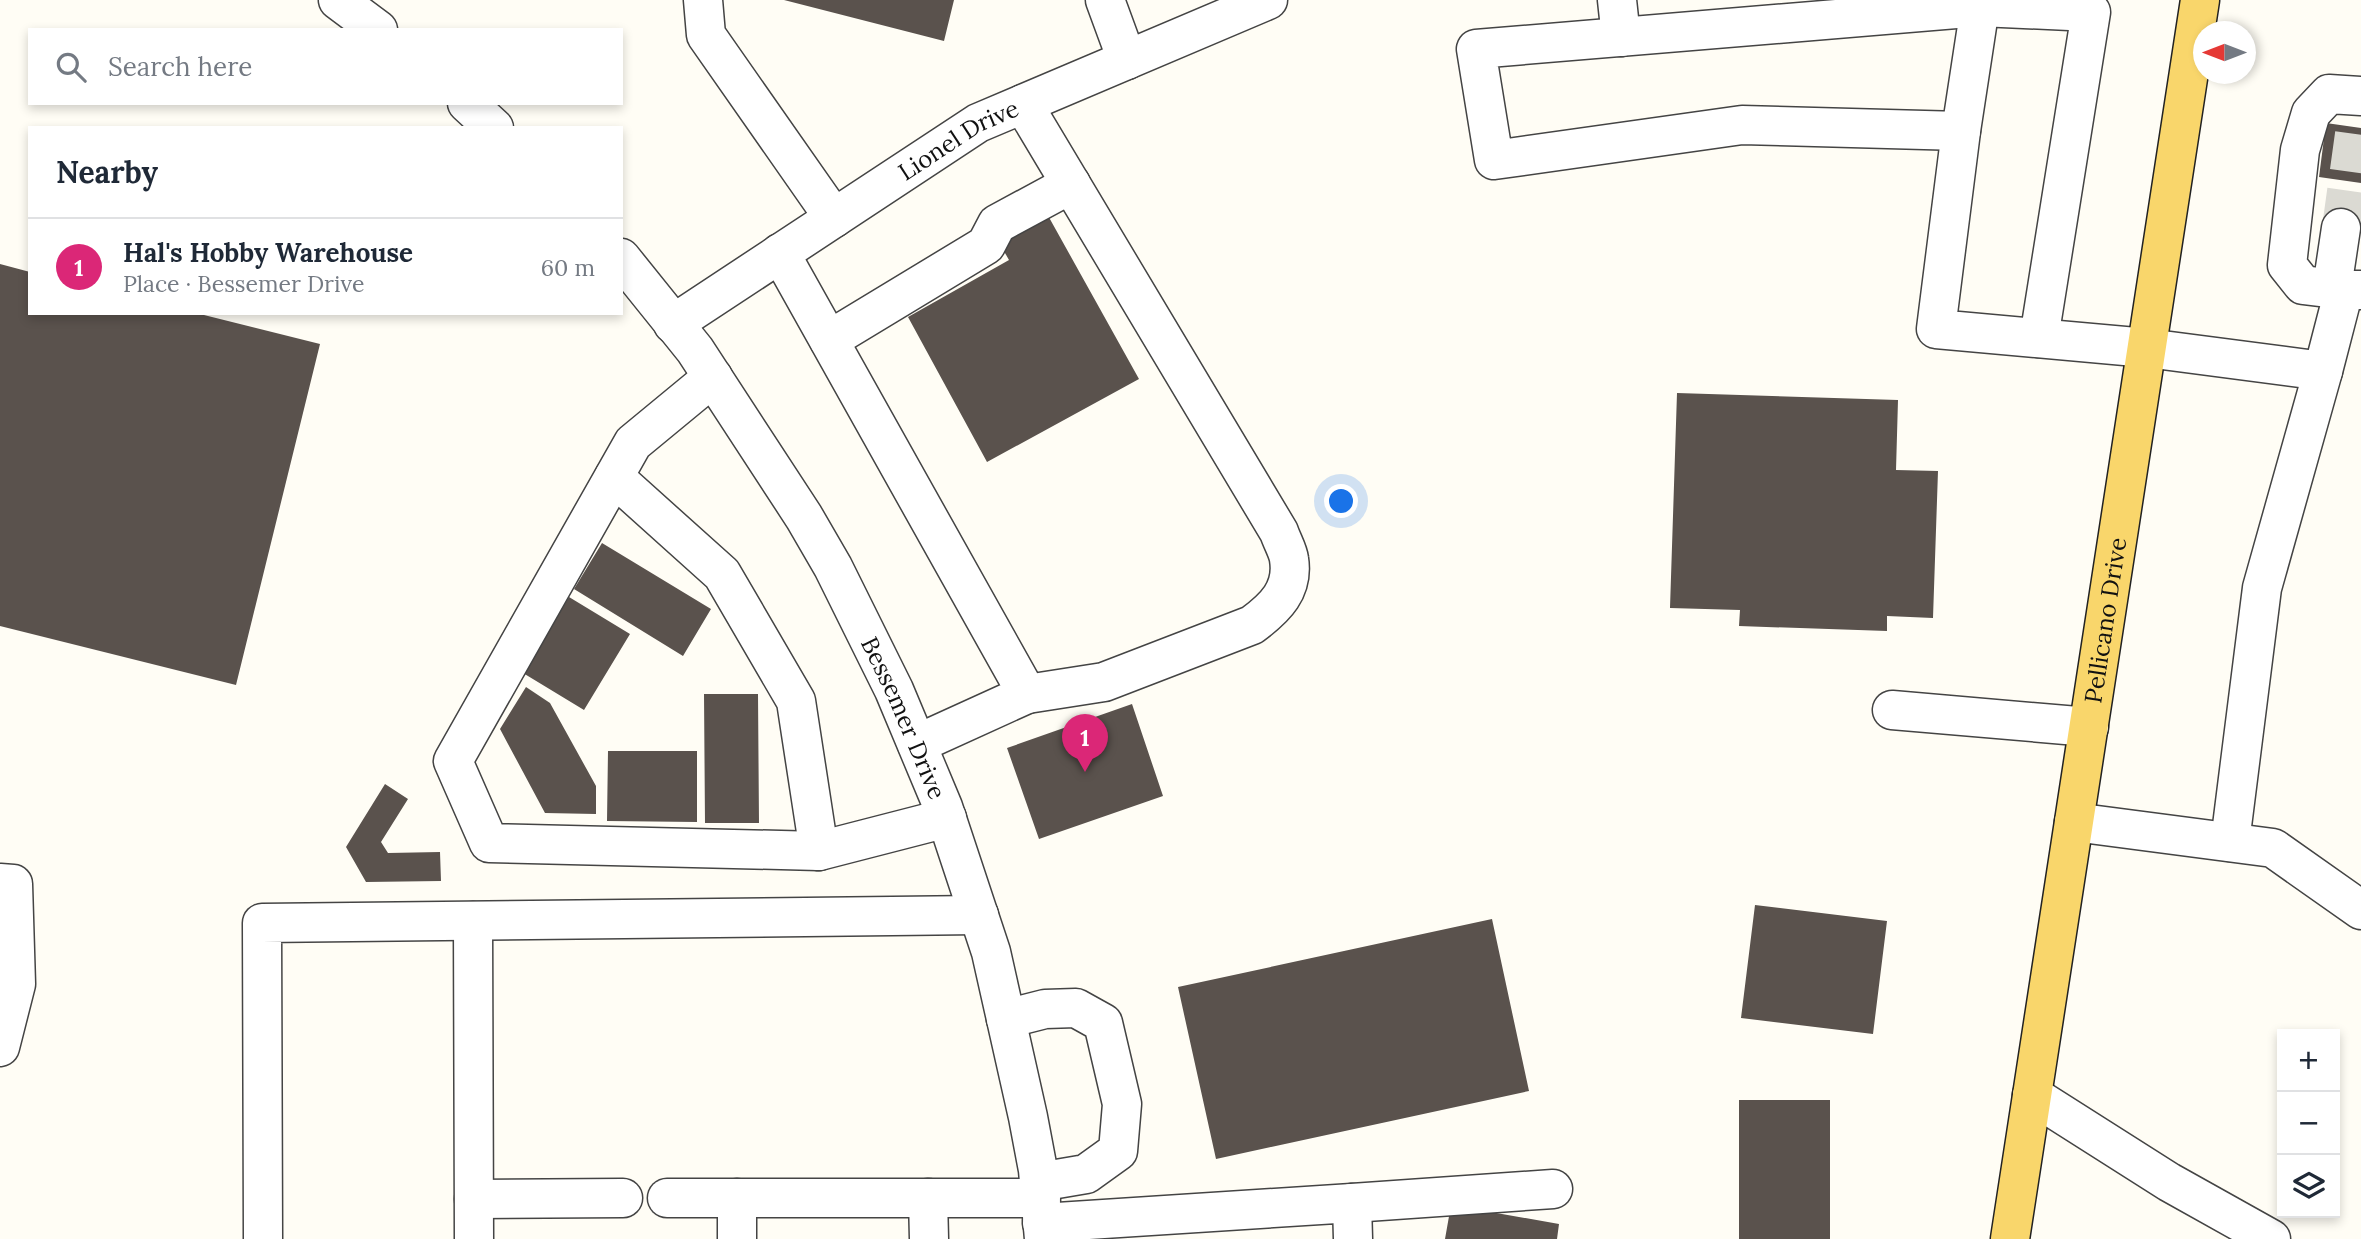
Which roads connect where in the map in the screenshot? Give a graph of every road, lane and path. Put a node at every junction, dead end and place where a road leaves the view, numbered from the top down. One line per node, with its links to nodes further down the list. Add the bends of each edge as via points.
1 (338, 0): 8 (street)
2 (704, 0): 17 (street, via 706,35)
3 (1105, 0): 10 (street)
4 (1268, 0): 10 (street, Lionel Drive)
5 (1617, 0): 9 (street)
6 (2200, 0): 25 (main road, Pellicano Drive)
7 (1981, 3): 9 (street); 15 (street); 23 (street, via 2091,12)
8 (375, 28)
9 (1620, 37): 15 (street, via 1476,49 1494,160 1742,125)
10 (1127, 60): 11 (street, Lionel Drive)
11 (1023, 104): 16 (street); 17 (street, Lionel Drive, via 978,123)
12 (469, 105): 14 (street)
13 (2359, 107): 21 (street, via 2329,93 2311,113 2300,150 2287,265 2303,285)
14 (492, 126)
15 (1961, 131): 23 (street, via 1936,328)
16 (1071, 184): 24 (street, via 997,224 986,245); 29 (street, via 1279,533 1289,559 1287,589 1272,610 1252,625 1104,682)
17 (834, 218): 19 (street, Lionel Drive)
18 (2341, 228): 21 (street)
19 (780, 253): 22 (street, Lionel Drive); 24 (street)
20 (623, 261): 22 (street, Bessemer Drive)
21 (2345, 290): 26 (street)
22 (673, 324): 27 (street, Bessemer Drive)
23 (2039, 338): 25 (street)
24 (829, 340): 29 (street)
25 (2147, 348): 26 (street); 31 (main road, Pellicano Drive)
26 (2323, 371): 35 (street, via 2262,587)
27 (713, 376): 28 (street, via 634,443); 32 (street, Bessemer Drive, via 833,567)
28 (614, 477): 36 (street, via 722,574 796,701); 36 (street, via 453,761 489,843)
29 (1027, 694): 32 (street)
30 (1892, 710): 31 (street)
31 (2089, 727): 34 (main road, Pellicano Drive)
32 (917, 744): 33 (street, Bessemer Drive)
33 (947, 818): 36 (street); 39 (street, Bessemer Drive)
34 (2074, 822): 35 (street); 43 (main road, Pellicano Drive)
35 (2230, 842): 38 (street, via 2273,848)
36 (818, 851)
37 (0, 883): 42 (street, via 13,884 16,984)
38 (2361, 910)
39 (979, 915): 40 (street); 41 (street, Bessemer Drive)
40 (473, 921): 49 (street); 53 (street, via 261,923)
41 (1006, 1019): 50 (street, Bessemer Drive, via 1028,1117); 50 (street, via 1045,1009 1076,1008 1103,1023 1122,1104 1118,1151)
42 (0, 1047)
43 (2032, 1095): 57 (main road, Pellicano Drive); 58 (street, via 2169,1182)
44 (1553, 1189): 51 (street)
45 (623, 1198): 49 (street)
46 (667, 1198): 47 (street)
47 (737, 1198): 48 (street); 55 (street)
48 (928, 1198): 50 (street); 56 (street)
49 (474, 1199): 54 (street)
50 (1041, 1211): 52 (street)
51 (1352, 1221): 52 (street)
52 (1121, 1229)
53 (263, 1239)
54 (474, 1239)
55 (737, 1239)
56 (929, 1239)
57 (2010, 1239)
58 (2271, 1239)

